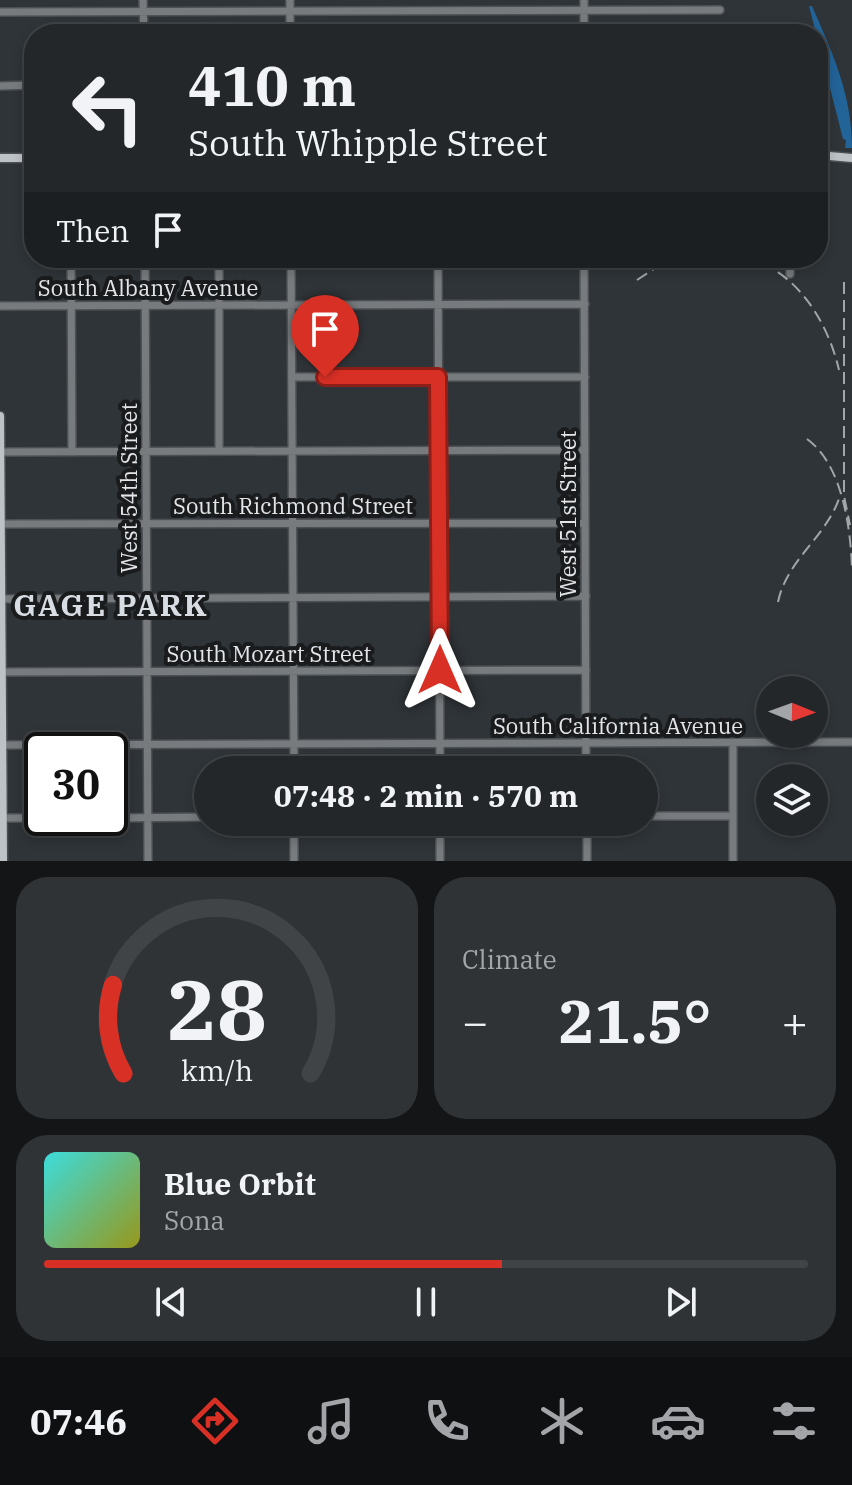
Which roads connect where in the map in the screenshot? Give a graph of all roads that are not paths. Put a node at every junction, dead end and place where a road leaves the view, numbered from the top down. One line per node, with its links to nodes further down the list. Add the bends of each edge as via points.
1 (143, 0): 8 (street)
2 (290, 0): 9 (street)
3 (437, 0): 6 (street)
4 (584, 0): 5 (street)
5 (584, 9): 6 (street); 7 (street); 13 (street)
6 (437, 10): 9 (street)
7 (720, 10)
8 (143, 11): 9 (street); 10 (street); 11 (street)
9 (290, 11): 12 (street)
10 (0, 12)
11 (144, 24)
12 (290, 24)
13 (584, 24)
14 (24, 85): 15 (street)
15 (0, 86)
16 (852, 155): 17 (main road)
17 (828, 156)
18 (0, 158): 19 (main road)
19 (24, 158)
20 (71, 268): 34 (street)
21 (145, 268): 30 (street, West 54th Street)
22 (219, 268): 31 (street)
23 (291, 268): 32 (street)
24 (438, 268): 28 (street)
25 (584, 268): 29 (street, West 51st Street)
26 (790, 268): 27 (street)
27 (790, 274)
28 (438, 304): 29 (street, South Albany Avenue); 32 (street, South Albany Avenue); 36 (street)
29 (585, 304): 37 (street, West 51st Street)
30 (145, 305): 31 (street, South Albany Avenue); 34 (street, South Albany Avenue); 41 (street, West 54th Street)
31 (219, 305): 32 (street, South Albany Avenue); 42 (street)
32 (291, 305): 35 (street)
33 (0, 306): 34 (street, South Albany Avenue)
34 (71, 306): 45 (street)
35 (292, 377): 36 (street); 43 (street)
36 (438, 377): 37 (street); 39 (street)
37 (585, 377): 40 (street, West 51st Street)
38 (0, 416): 44 (main road)
39 (438, 450): 40 (street); 43 (street); 46 (street)
40 (585, 450): 47 (street, West 51st Street)
41 (146, 451): 42 (street); 45 (street); 49 (street, West 54th Street)
42 (219, 451): 43 (street)
43 (292, 451): 50 (street)
44 (0, 452): 45 (street); 48 (main road)
45 (72, 452)
46 (439, 523): 47 (street, South Richmond Street); 50 (street, South Richmond Street); 52 (street)
47 (585, 523): 51 (street, West 51st Street)
48 (0, 524): 49 (street, South Richmond Street); 55 (main road)
49 (146, 524): 50 (street, South Richmond Street); 53 (street, West 54th Street)
50 (293, 524): 54 (street)
51 (586, 596): 52 (street); 57 (street, West 51st Street)
52 (439, 597): 54 (street); 56 (street)
53 (147, 598): 54 (street); 55 (street); 58 (street, West 54th Street)
54 (293, 598): 59 (street)
55 (1, 599): 60 (main road)
56 (440, 670): 57 (street, South Mozart Street); 59 (street, South Mozart Street); 65 (street)
57 (586, 670): 62 (street, West 51st Street)
58 (147, 671): 59 (street, South Mozart Street); 60 (street, South Mozart Street); 67 (street, West 54th Street)
59 (293, 671): 64 (street)
60 (1, 672): 66 (main road)
61 (852, 742): 63 (street, South California Avenue)
62 (586, 743): 63 (street, South California Avenue); 65 (street, South California Avenue); 70 (street, West 51st Street)
63 (733, 743): 72 (street)
64 (294, 744): 65 (street, South California Avenue); 67 (street, South California Avenue); 68 (street)
65 (440, 744): 69 (street)
66 (1, 745): 67 (street, South California Avenue); 74 (main road)
67 (148, 745): 77 (street, West 54th Street)
68 (294, 756)
69 (440, 756)
70 (586, 756)
71 (658, 816): 72 (street)
72 (733, 816): 86 (street)
73 (194, 817): 77 (street)
74 (1, 818): 75 (street); 81 (main road)
75 (24, 818)
76 (128, 818): 77 (street)
77 (148, 818): 82 (street, West 54th Street)
78 (294, 836): 83 (street)
79 (440, 836): 84 (street)
80 (587, 836): 85 (street)
81 (3, 861)
82 (148, 861)
83 (294, 861)
84 (440, 861)
85 (587, 861)
86 (733, 861)

